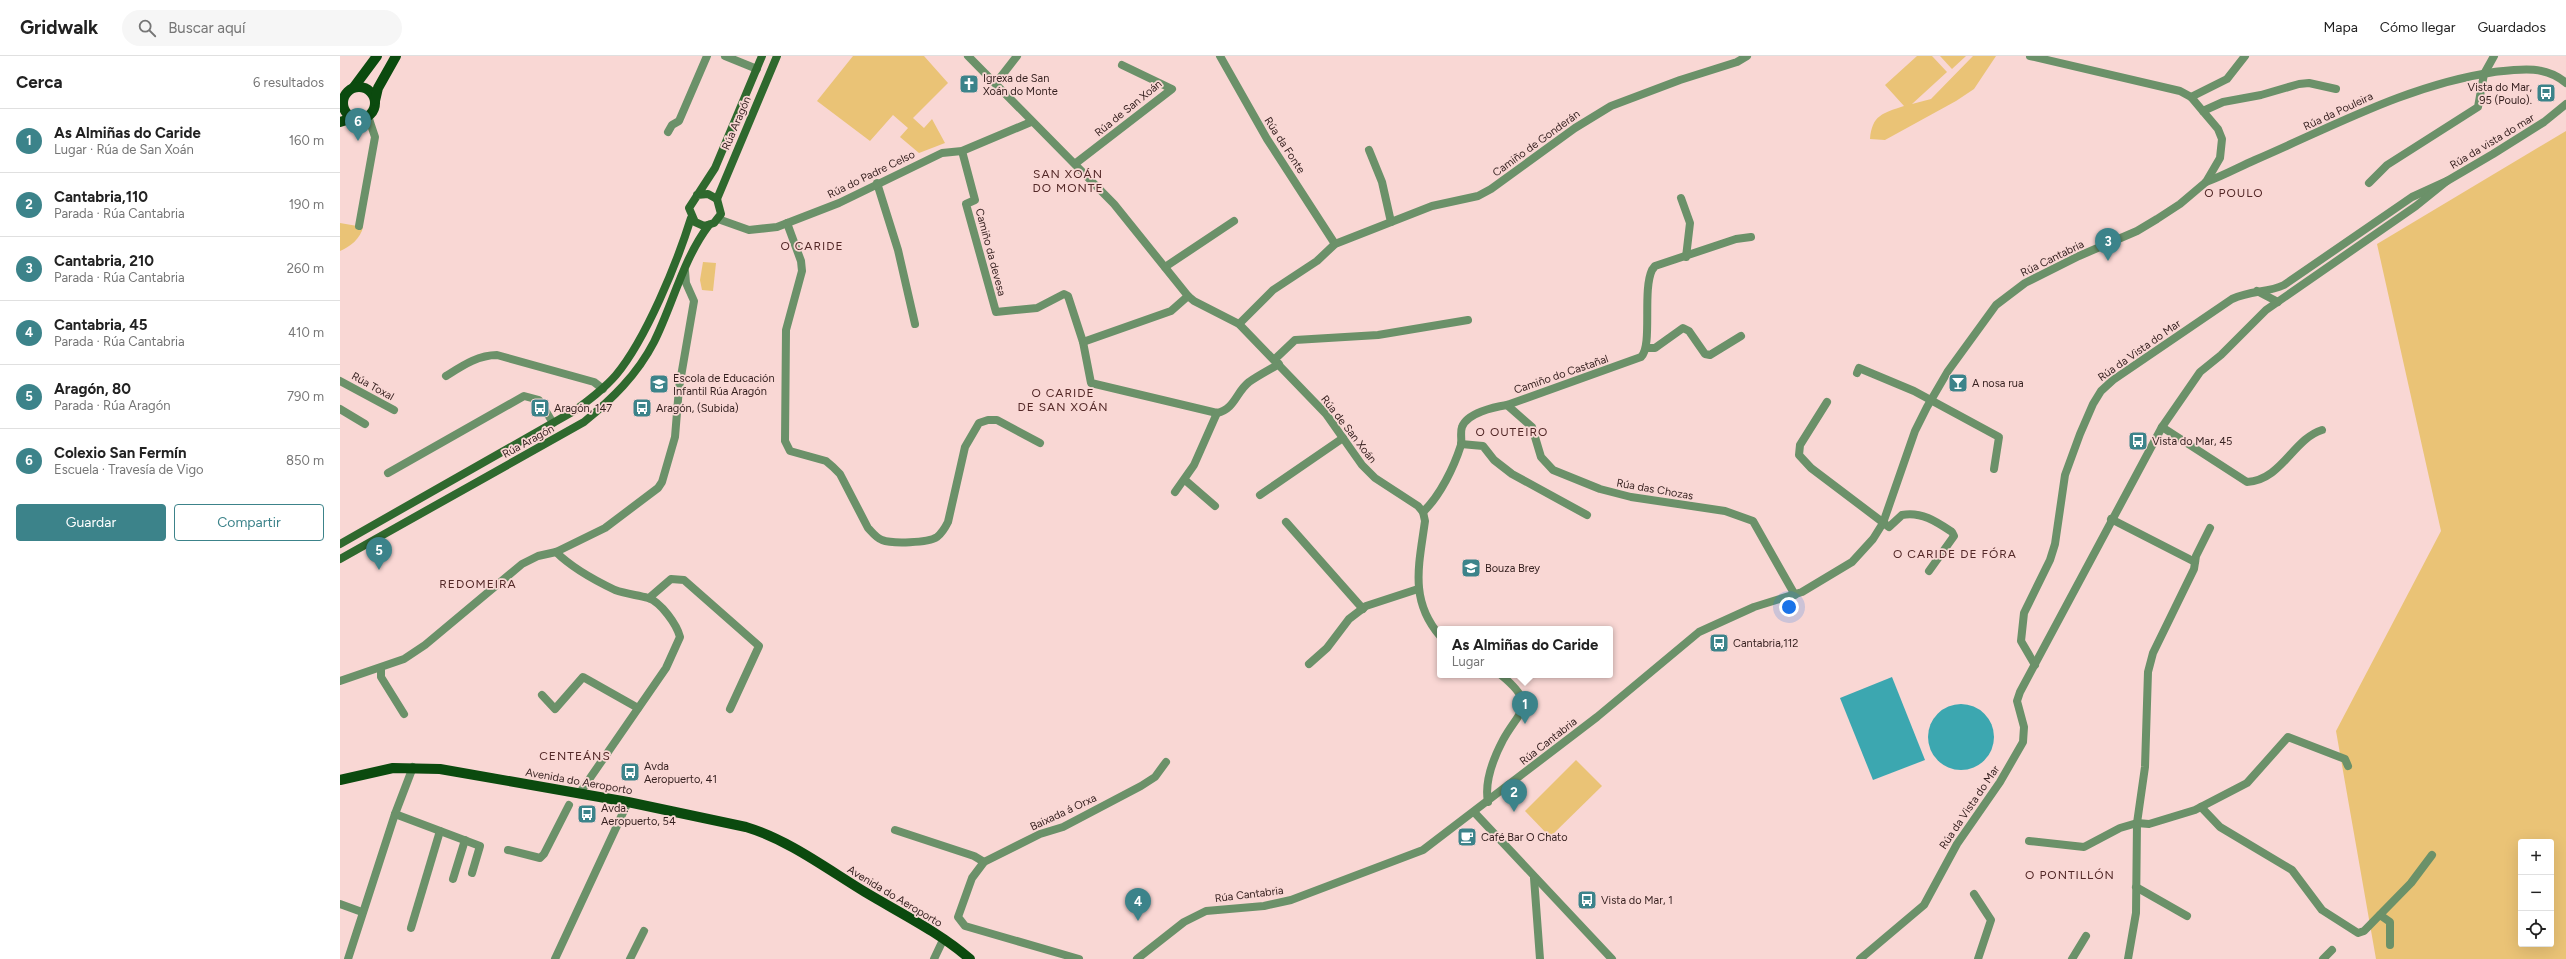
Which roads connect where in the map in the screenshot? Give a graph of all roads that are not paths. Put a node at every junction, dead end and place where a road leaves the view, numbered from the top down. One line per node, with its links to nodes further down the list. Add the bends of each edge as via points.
1 (377, 56): 19 (main road)
2 (396, 56): 23 (main road, via 378,88)
3 (707, 56): 30 (street, via 679,121 672,125)
4 (725, 56): 15 (street)
5 (762, 56): 15 (main road, Rúa Aragón)
6 (777, 56): 40 (main road, Rúa Aragón)
7 (968, 56): 18 (street, Rúa de San Xoán)
8 (1017, 56): 18 (street)
9 (1220, 56): 49 (street, Rúa da Fonte, via 1267,139)
10 (1747, 56): 44 (street, Camiño de Gonderán, via 1737,62 1611,106 1478,196 1432,206)
11 (2030, 56): 21 (street, Rúa Cantabria, via 2157,85)
12 (2245, 56): 21 (street, via 2227,79)
13 (2494, 56): 16 (street)
14 (1122, 65): 33 (street, Rúa de San Xoán, via 1172,89)
15 (757, 69): 38 (main road, Rúa Aragón, via 715,168)
16 (2484, 74): 17 (street, Rúa da Pouleira, via 2536,70 2555,74); 35 (street, Rúa da Pouleira, via 2434,85 2387,101); 37 (street, via 2478,107 2387,164)
17 (2566, 83)
18 (996, 84): 29 (street, Rúa de San Xoán)
19 (354, 87): 22 (main road); 23 (main road, via 368,90)
20 (2336, 89): 25 (street, via 2309,83 2299,84 2223,102)
21 (2191, 97): 25 (street, Rúa Cantabria)
22 (342, 99): 27 (main road, via 343,106)
23 (375, 101): 26 (main road)
24 (2566, 104): 34 (street, Rúa da vista do mar, via 2544,122)
25 (2203, 111): 35 (street, Rúa Cantabria, via 2218,129 2222,139 2220,158)
26 (368, 116): 27 (main road); 47 (street, via 376,137)
27 (353, 118): 28 (main road)
28 (340, 122)
29 (1031, 122): 32 (street, Rúa do Padre Celso); 33 (street, Rúa de San Xoán)
30 (668, 132)
31 (1369, 150): 44 (street, via 1382,182)
32 (962, 151): 36 (street, Rúa do Padre Celso, via 942,153); 60 (street, Camiño da devesa, via 975,200 966,204 996,312 1037,308 1064,294 1068,296)
33 (1076, 163): 51 (street, Rúa de San Xoán, via 1114,204)
34 (2447, 181): 53 (street, Rúa da Vista do Mar, via 2412,197 2284,285 2275,290); 55 (street, Rúa da Vista do Mar, via 2416,206)
35 (2206, 182): 67 (street, Rúa Cantabria, via 2180,204 2144,227 2056,267 2025,283 2003,299 1974,333)
36 (877, 183): 45 (street, Rúa do Padre Celso, via 839,203); 57 (street, via 898,250)
37 (2369, 183)
38 (697, 195): 40 (main road, via 708,194); 41 (main road, Rúa Aragón, via 690,203)
39 (1681, 198): 50 (street, via 1690,223)
40 (717, 199): 42 (main road, Rúa Aragón, via 721,209)
41 (691, 218): 46 (main road, via 699,225); 66 (main road, Rúa Aragón, via 637,345)
42 (718, 219): 45 (street, Rúa do Padre Celso, via 749,230 777,228); 46 (main road, Rúa Aragón)
43 (1234, 221): 51 (street)
44 (1391, 222): 49 (street, Camiño de Gonderán)
45 (787, 223): 78 (street, via 801,261 802,271 786,330 785,441 790,451 826,461 840,474 874,535 891,542 910,542 930,540 944,530 965,447 979,423 997,420)
46 (709, 225): 52 (main road, Rúa Aragón, via 696,245)
47 (359, 226)
48 (1751, 237): 50 (street, via 1736,239)
49 (1335, 244): 58 (street, via 1318,261 1273,290)
50 (1686, 257): 61 (street, via 1655,266 1650,274 1646,311)
51 (1165, 267): 54 (street, Rúa de San Xoán)
52 (685, 271): 93 (street, via 686,283 694,301 679,388 675,437 666,475 658,488 605,528); 94 (main road, Rúa Aragón, via 654,342 641,364 627,383 584,422)
53 (2256, 291): 55 (street); 103 (street, Rúa da Vista do Mar, via 2232,299 2113,380 2101,391 2093,404 2065,475 2055,544 2050,560 2022,624 2021,641)
54 (1188, 296): 58 (street, Rúa de San Xoán); 60 (street, via 1171,311)
55 (2278, 302): 75 (street, Rúa da Vista do Mar, via 2257,317 2221,355 2200,372)
56 (1468, 320): 62 (street, via 1378,335 1295,340)
57 (915, 324)
58 (1239, 324): 62 (street, Rúa de San Xoán)
59 (1741, 336): 61 (street, Camiño do Castañal, via 1710,355 1705,354 1689,331 1683,328 1655,348)
60 (1083, 342): 72 (street, Camiño da devesa, via 1091,384)
61 (1647, 348): 69 (street, Camiño do Castañal, via 1641,357)
62 (1277, 362): 72 (street, via 1249,382 1232,406); 77 (street, Rúa de San Xoán, via 1326,414)
63 (1857, 372): 67 (street, via 1859,368)
64 (446, 376): 66 (street, via 478,358 497,355 594,382)
65 (340, 380): 71 (street, Rúa Toxal)
66 (603, 389): 73 (main road, Rúa Aragón)
67 (1931, 400): 80 (street, via 2000,437); 90 (street, Rúa Cantabria, via 1915,431)
68 (1827, 402): 90 (street, via 1800,445 1799,455 1811,468)
69 (1507, 405): 79 (street, Camiño do Castañal, via 1486,409 1466,422 1462,428); 98 (street, Rúa das Chozas, via 1532,427 1541,457 1553,470 1619,494 1725,511 1753,521)
70 (340, 409): 74 (street)
71 (394, 410)
72 (1217, 413): 82 (street, via 1194,466)
73 (553, 423): 81 (street, via 538,400 524,396); 92 (main road, Rúa Aragón)
74 (365, 424)
75 (2162, 427): 76 (street, via 2247,482 2280,468 2309,437); 88 (street, Rúa da Vista do Mar)
76 (2322, 430)
77 (1343, 438): 84 (street); 86 (street, Rúa de San Xoán, via 1362,465 1375,478 1418,506)
78 (1040, 443)
79 (1461, 444): 86 (street, Camiño do Castañal, via 1443,485); 87 (street, via 1483,446 1494,460 1512,474)
80 (1994, 469)
81 (388, 473)
82 (1185, 480): 83 (street); 85 (street)
83 (1175, 492)
84 (1260, 495)
85 (1215, 506)
86 (1423, 512): 97 (street, via 1425,521)
87 (1587, 515)
88 (2111, 519): 95 (street); 103 (street, Rúa da Vista do Mar)
89 (1286, 522): 100 (street)
90 (1883, 523): 96 (street, via 1889,527 1902,515 1914,514 1926,517 1952,532 1954,536); 98 (street, Rúa Cantabria, via 1873,539 1852,562)
91 (2210, 528): 95 (street)
92 (340, 544)
93 (556, 552): 99 (street, via 581,572 616,590); 104 (street, via 538,556 522,564 425,645 404,659)
94 (340, 559)
95 (2195, 562): 122 (street, via 2149,667 2145,767)
96 (1930, 571)
97 (1418, 589): 100 (street); 101 (street, via 1422,608)
98 (1795, 595): 117 (street, Rúa Cantabria, via 1721,620 1693,636)
99 (648, 598): 108 (street, via 674,623 680,637 666,668); 109 (street, via 671,579 684,580 759,646)
100 (1363, 609): 102 (street, via 1349,620 1327,648)
101 (1437, 632)
102 (1310, 664)
103 (2035, 665): 154 (street, Rúa da Vista do Mar, via 2017,701 2024,727 2023,742 2000,782 1956,844 1924,905)
104 (381, 668): 106 (street); 110 (street, via 380,676)
105 (1504, 678): 117 (street, via 1520,694 1522,714 1503,740 1487,778)
106 (340, 681)
107 (542, 695): 108 (street, via 555,709 583,677)
108 (638, 708): 115 (street)
109 (730, 709)
110 (404, 714)
111 (1166, 762): 129 (street, Baixada á Orxa, via 1155,777 1141,786 1063,827 1040,834)
112 (2348, 766): 119 (street, via 2345,759 2288,737 2247,783)
113 (413, 767): 114 (main road, Avenida do Aeroporto, via 378,770); 115 (main road, Avenida do Aeroporto, via 465,772); 121 (street)
114 (340, 780)
115 (579, 794): 116 (main road, Avenida do Aeroporto)
116 (628, 802): 142 (main road, Avenida do Aeroporto, via 721,821 764,833); 146 (street)
117 (1488, 802): 120 (street, Rúa Cantabria)
118 (570, 804): 127 (street, via 540,858)
119 (2201, 807): 122 (street, via 2149,824); 137 (street, via 2220,827 2292,870 2328,916 2358,932 2364,931)
120 (1474, 812): 131 (street); 151 (street, Rúa Cantabria, via 1423,850 1307,895 1276,904 1220,909 1196,915)
121 (395, 814): 124 (street); 136 (street)
122 (2137, 823): 126 (street, via 2120,828 2084,847); 133 (street)
123 (895, 830): 129 (street, via 974,856)
124 (440, 831): 125 (street); 139 (street)
125 (465, 840): 130 (street, via 480,846); 132 (street)
126 (2029, 842)
127 (508, 850)
128 (2432, 855): 137 (street, via 2411,883)
129 (984, 862): 150 (street, Baixada á Orxa, via 972,878 958,916 966,926)
130 (472, 873)
131 (1534, 878): 152 (street); 153 (street)
132 (453, 879)
133 (2136, 887): 138 (street); 157 (street, via 2136,913)
134 (1974, 894): 155 (street, via 1991,920)
135 (340, 904): 136 (street)
136 (362, 912): 145 (street)
137 (2380, 915): 143 (street, via 2390,922)
138 (2187, 916)
139 (411, 928)
140 (644, 931): 147 (street)
141 (2086, 936): 156 (street)
142 (943, 940): 148 (street); 149 (main road, Avenida do Aeroporto)
143 (2390, 945)
144 (2332, 950): 158 (street)
145 (348, 959)
146 (556, 959)
147 (630, 959)
148 (934, 959)
149 (970, 959)
150 (1079, 959)
151 (1137, 959)
152 (1540, 959)
153 (1612, 959)
154 (1860, 959)
155 (1978, 959)
156 (2072, 959)
157 (2128, 959)
158 (2323, 959)

